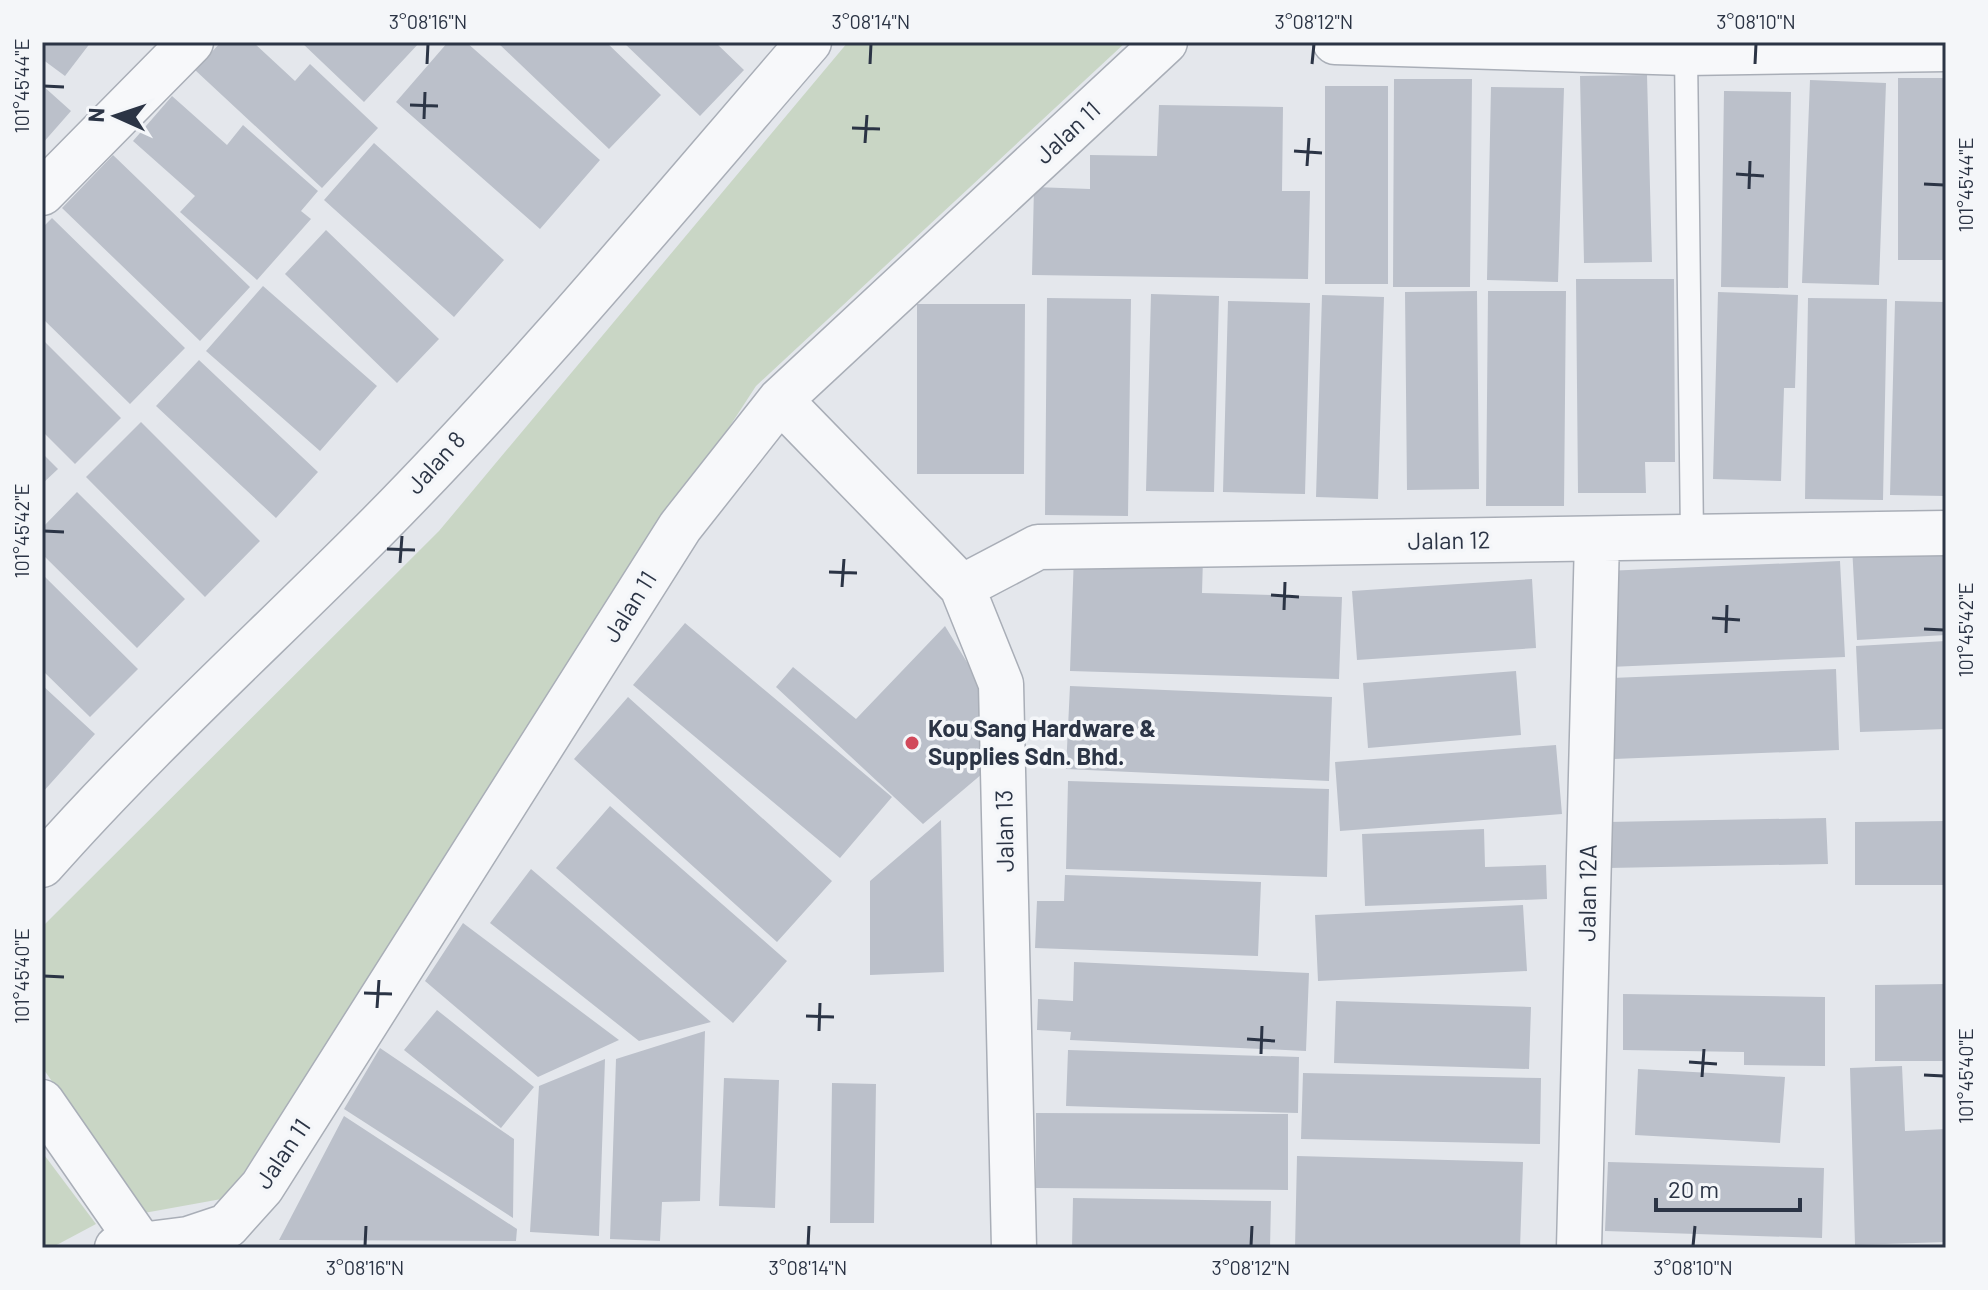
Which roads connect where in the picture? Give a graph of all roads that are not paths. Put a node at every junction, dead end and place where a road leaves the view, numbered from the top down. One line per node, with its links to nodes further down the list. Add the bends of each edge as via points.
1 (191, 42): 7 (street)
2 (809, 42): 13 (street, Jalan 8, via 591,294 380,524 118,780)
3 (1165, 42): 8 (street, Jalan 11)
4 (1335, 42): 6 (street)
5 (1946, 49): 6 (street)
6 (1686, 53): 10 (lane)
7 (42, 193)
8 (780, 400): 12 (street, Jalan 13); 15 (street, Jalan 11, via 680,527 271,1174)
9 (1946, 533): 10 (street, Jalan 12)
10 (1692, 537): 11 (street, Jalan 12)
11 (1597, 539): 12 (street, Jalan 12, via 1038,547); 18 (street, Jalan 12A)
12 (962, 587): 17 (street, Jalan 13, via 1001,684)
13 (42, 865)
14 (42, 1102): 16 (street)
15 (213, 1240): 16 (street)
16 (128, 1245)
17 (1014, 1248)
18 (1579, 1248)

